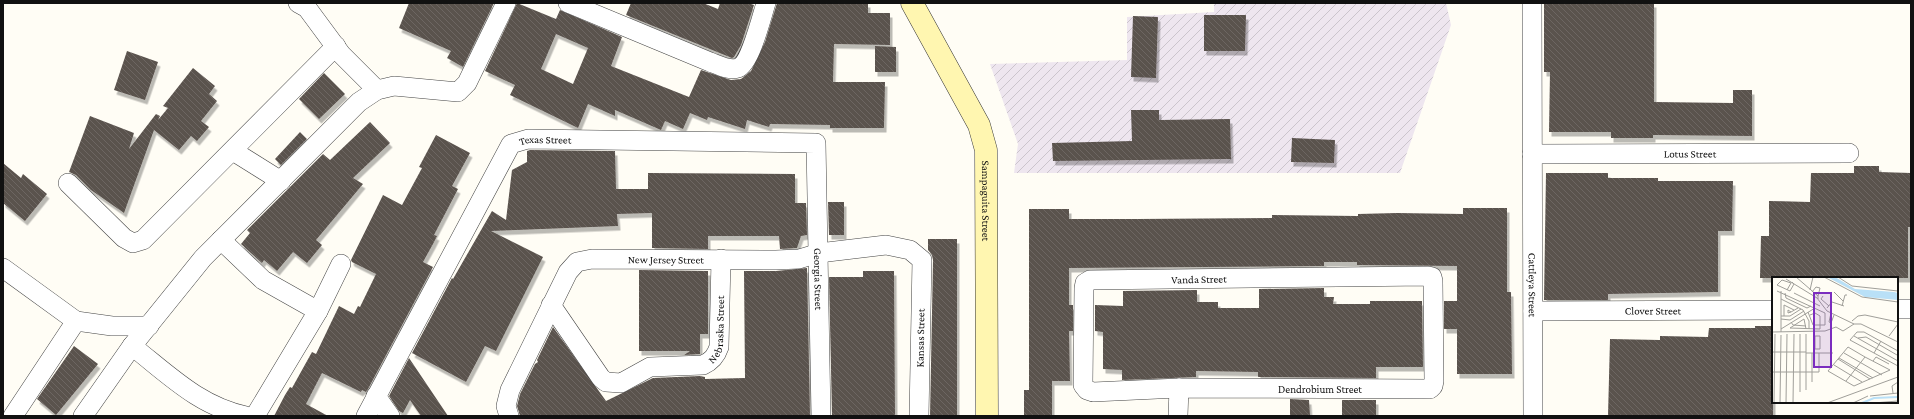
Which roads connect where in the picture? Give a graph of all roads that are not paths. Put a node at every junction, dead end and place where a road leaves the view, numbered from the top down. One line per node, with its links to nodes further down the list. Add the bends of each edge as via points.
1 (298, 3): 7 (street, via 307,8)
2 (506, 3): 8 (street, via 467,83 458,92 394,86)
3 (568, 3): 4 (street, via 717,65 736,68 742,65 749,53)
4 (766, 3)
5 (912, 3): 43 (main road, Sampaguita Street, via 979,126 986,150)
6 (1532, 3): 12 (street, Cattleya Street)
7 (336, 46): 8 (street); 10 (street)
8 (376, 90): 13 (street, via 359,102)
9 (816, 143): 16 (street, Georgia Street); 33 (street, Texas Street, via 528,139 511,144)
10 (233, 151): 13 (street); 14 (street, via 143,240 133,243 124,238)
11 (1849, 153): 12 (street, Lotus Street)
12 (1532, 154): 27 (street, Cattleya Street)
13 (281, 181): 15 (street)
14 (68, 183)
15 (221, 240): 26 (street, via 263,280); 29 (street)
16 (818, 253): 17 (street, New Jersey Street, via 800,259); 18 (street, New Jersey Street, via 886,245 910,250); 41 (street, Georgia Street)
17 (721, 259): 22 (street, New Jersey Street, via 583,259 572,266); 22 (street, Nebraska Street, via 719,347 716,356 702,365 650,367 621,383 606,382)
18 (922, 260): 42 (street, Kansas Street)
19 (341, 264): 26 (street)
20 (3, 268): 28 (street)
21 (1428, 276): 31 (street, Dendrobium Street, via 1432,277 1433,281 1434,381 1430,389); 32 (street, Vanda Street, via 1090,280 1085,283 1084,288 1084,385 1087,390)
22 (551, 305): 40 (street, New Jersey Street, via 510,390 506,406)
23 (1898, 309): 24 (street)
24 (1911, 309)
25 (1772, 310): 27 (street, Clover Street)
26 (318, 311): 37 (street)
27 (1533, 311): 45 (street, Cattleya Street)
28 (76, 321): 29 (street, via 112,326); 34 (street)
29 (149, 326): 30 (street)
30 (132, 346): 35 (street); 36 (street, via 196,397 226,412)
31 (1179, 388): 32 (street, Dendrobium Street); 44 (street)
32 (1093, 392)
33 (376, 396): 38 (street, Texas Street); 39 (street)
34 (13, 416)
35 (84, 416)
36 (246, 416)
37 (256, 416)
38 (366, 416)
39 (390, 416)
40 (508, 416)
41 (821, 416)
42 (919, 416)
43 (987, 416)
44 (1178, 416)
45 (1533, 416)

